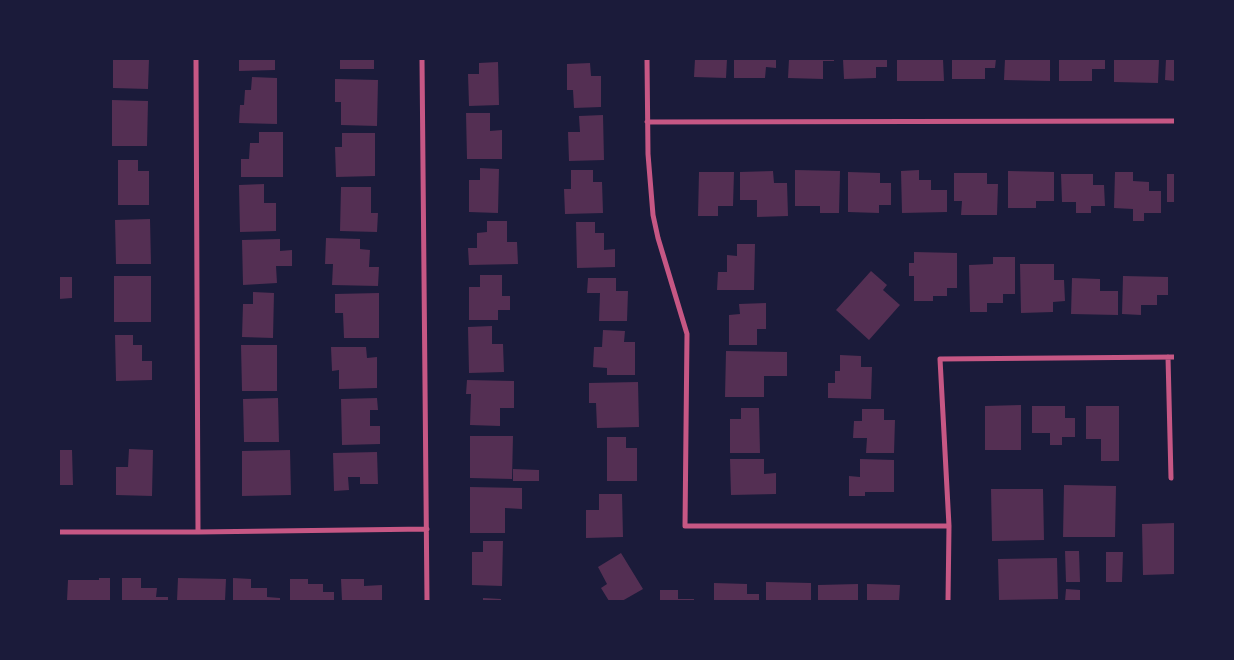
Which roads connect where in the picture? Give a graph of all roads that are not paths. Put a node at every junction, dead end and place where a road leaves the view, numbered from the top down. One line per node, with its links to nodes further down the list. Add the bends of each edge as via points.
1 (196, 59): 12 (street)
2 (422, 59): 10 (street)
3 (647, 59): 5 (street)
4 (1175, 121): 5 (street)
5 (647, 122): 9 (street, via 653,215 686,334 685,526)
6 (1175, 356): 7 (street)
7 (1168, 357): 8 (street); 9 (street, via 940,359)
8 (1171, 478)
9 (949, 526): 14 (street)
10 (427, 529): 12 (street); 13 (street)
11 (59, 532): 12 (street)
12 (198, 532)
13 (427, 601)
14 (948, 601)

